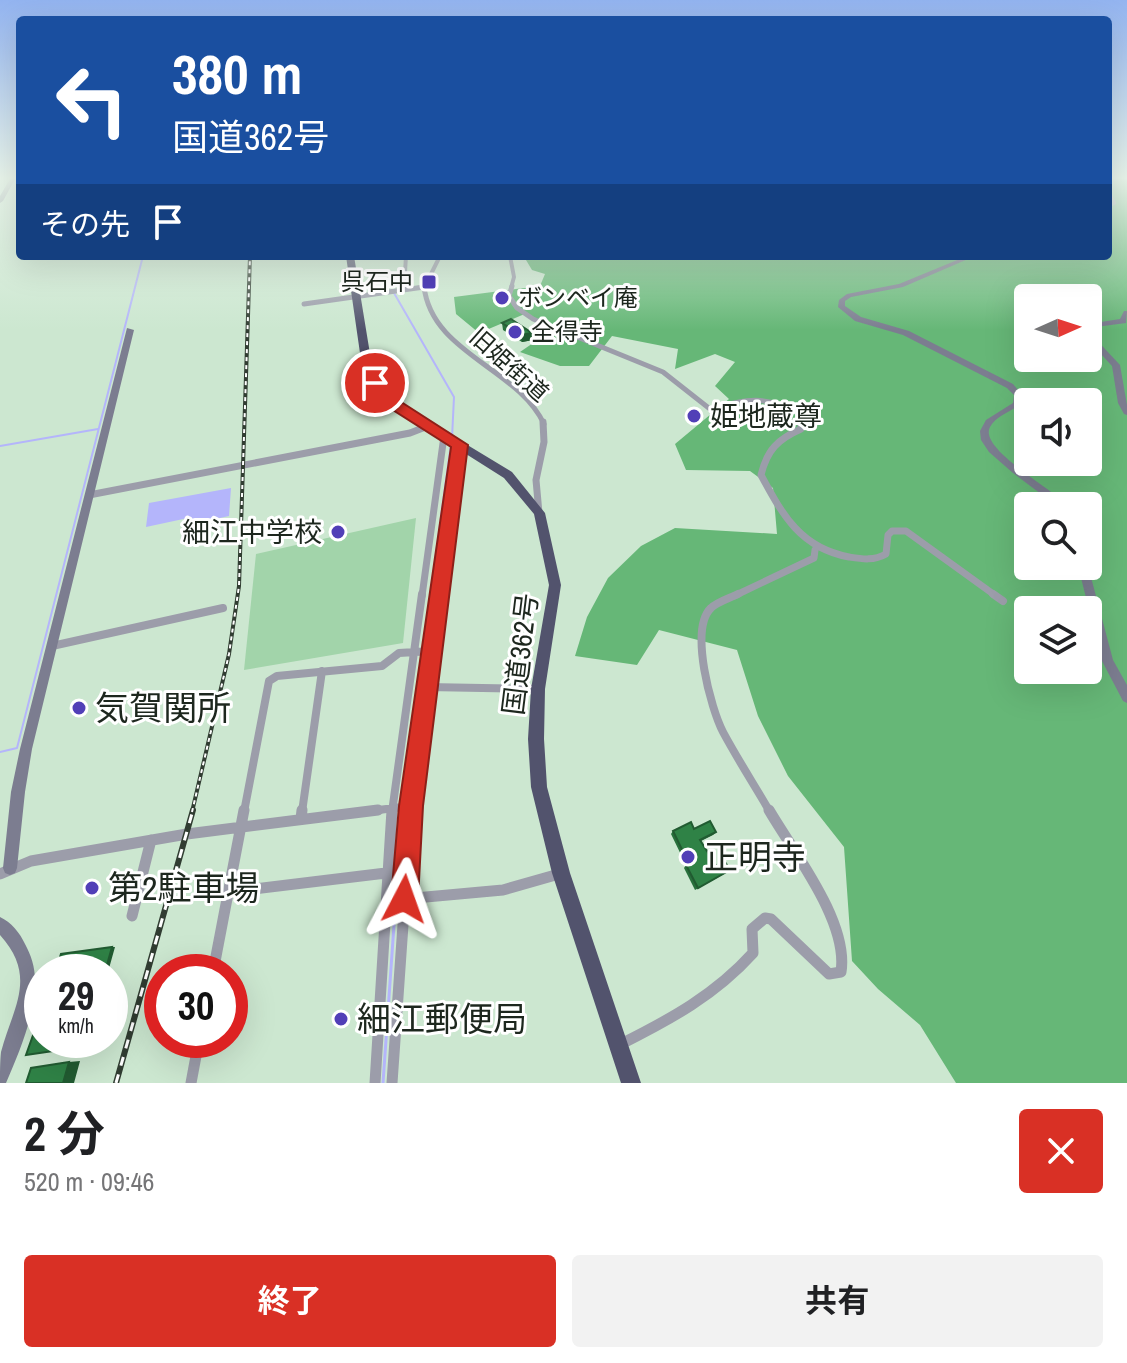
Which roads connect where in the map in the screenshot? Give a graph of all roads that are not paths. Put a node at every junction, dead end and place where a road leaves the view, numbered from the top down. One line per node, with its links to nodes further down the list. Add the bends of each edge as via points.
1 (351, 260): 8 (highway, 国道362号)
2 (406, 260): 7 (street)
3 (438, 260): 6 (street)
4 (511, 260): 21 (street, via 514,277 509,296 533,319 663,372 710,409 774,400 800,414 801,429 769,448 761,475 801,539)
5 (963, 260): 18 (street, via 901,286 849,295 842,307 858,319 917,338 1010,386 1018,395 1017,404 989,422 986,441 996,455)
6 (424, 287): 7 (street); 20 (street, 旧姫街道, via 433,313 451,337 540,415 546,438 536,476)
7 (403, 289): 8 (street)
8 (356, 296): 9 (street); 15 (highway, 国道362号, via 375,383 390,402)
9 (304, 304)
10 (1127, 313): 11 (street, via 1123,321)
11 (1102, 324)
12 (130, 330): 19 (street)
13 (1102, 350): 14 (street, via 1116,365)
14 (1127, 412)
15 (428, 426): 16 (highway, 国道362号); 19 (street)
16 (444, 436): 17 (highway, 国道362号); 27 (street)
17 (460, 445): 20 (highway, 国道362号, via 508,475); 26 (street)
18 (1049, 492)
19 (89, 495): 25 (street)
20 (539, 513): 30 (highway, 国道362号, via 555,585)
21 (815, 550): 23 (street, via 881,558 888,535 906,531); 45 (street, via 814,558 711,607 704,615 703,642 710,698 722,730 833,919 841,972 829,974 765,918 752,929 753,953 706,1000)
22 (1087, 580): 31 (street, via 1108,661)
23 (1003, 601)
24 (223, 608): 25 (street)
25 (52, 646): 37 (street, via 22,770)
26 (432, 651): 27 (street); 29 (street)
27 (414, 652): 28 (street, via 399,653 382,666); 33 (street)
28 (322, 671): 34 (street); 35 (street, via 269,681)
29 (427, 687): 30 (street); 32 (street)
30 (538, 689): 39 (highway, 国道362号, via 539,787)
31 (1127, 697)
32 (411, 806): 33 (street); 41 (street)
33 (392, 809): 34 (street); 38 (street)
34 (301, 819): 35 (street)
35 (242, 827): 36 (street); 40 (street)
36 (151, 840): 37 (street, via 31,861); 42 (street)
37 (5, 871)
38 (386, 873): 40 (street); 49 (street)
39 (561, 873): 41 (street, via 513,888); 45 (highway, 国道362号)
40 (229, 892): 44 (street)
41 (404, 899): 50 (street)
42 (132, 916)
43 (0, 924): 47 (street, via 22,950 29,974)
44 (217, 954)
45 (619, 1045): 51 (highway, 国道362号)
46 (196, 1058): 48 (street)
47 (0, 1077)
48 (191, 1083)
49 (375, 1083)
50 (392, 1083)
51 (631, 1083)

